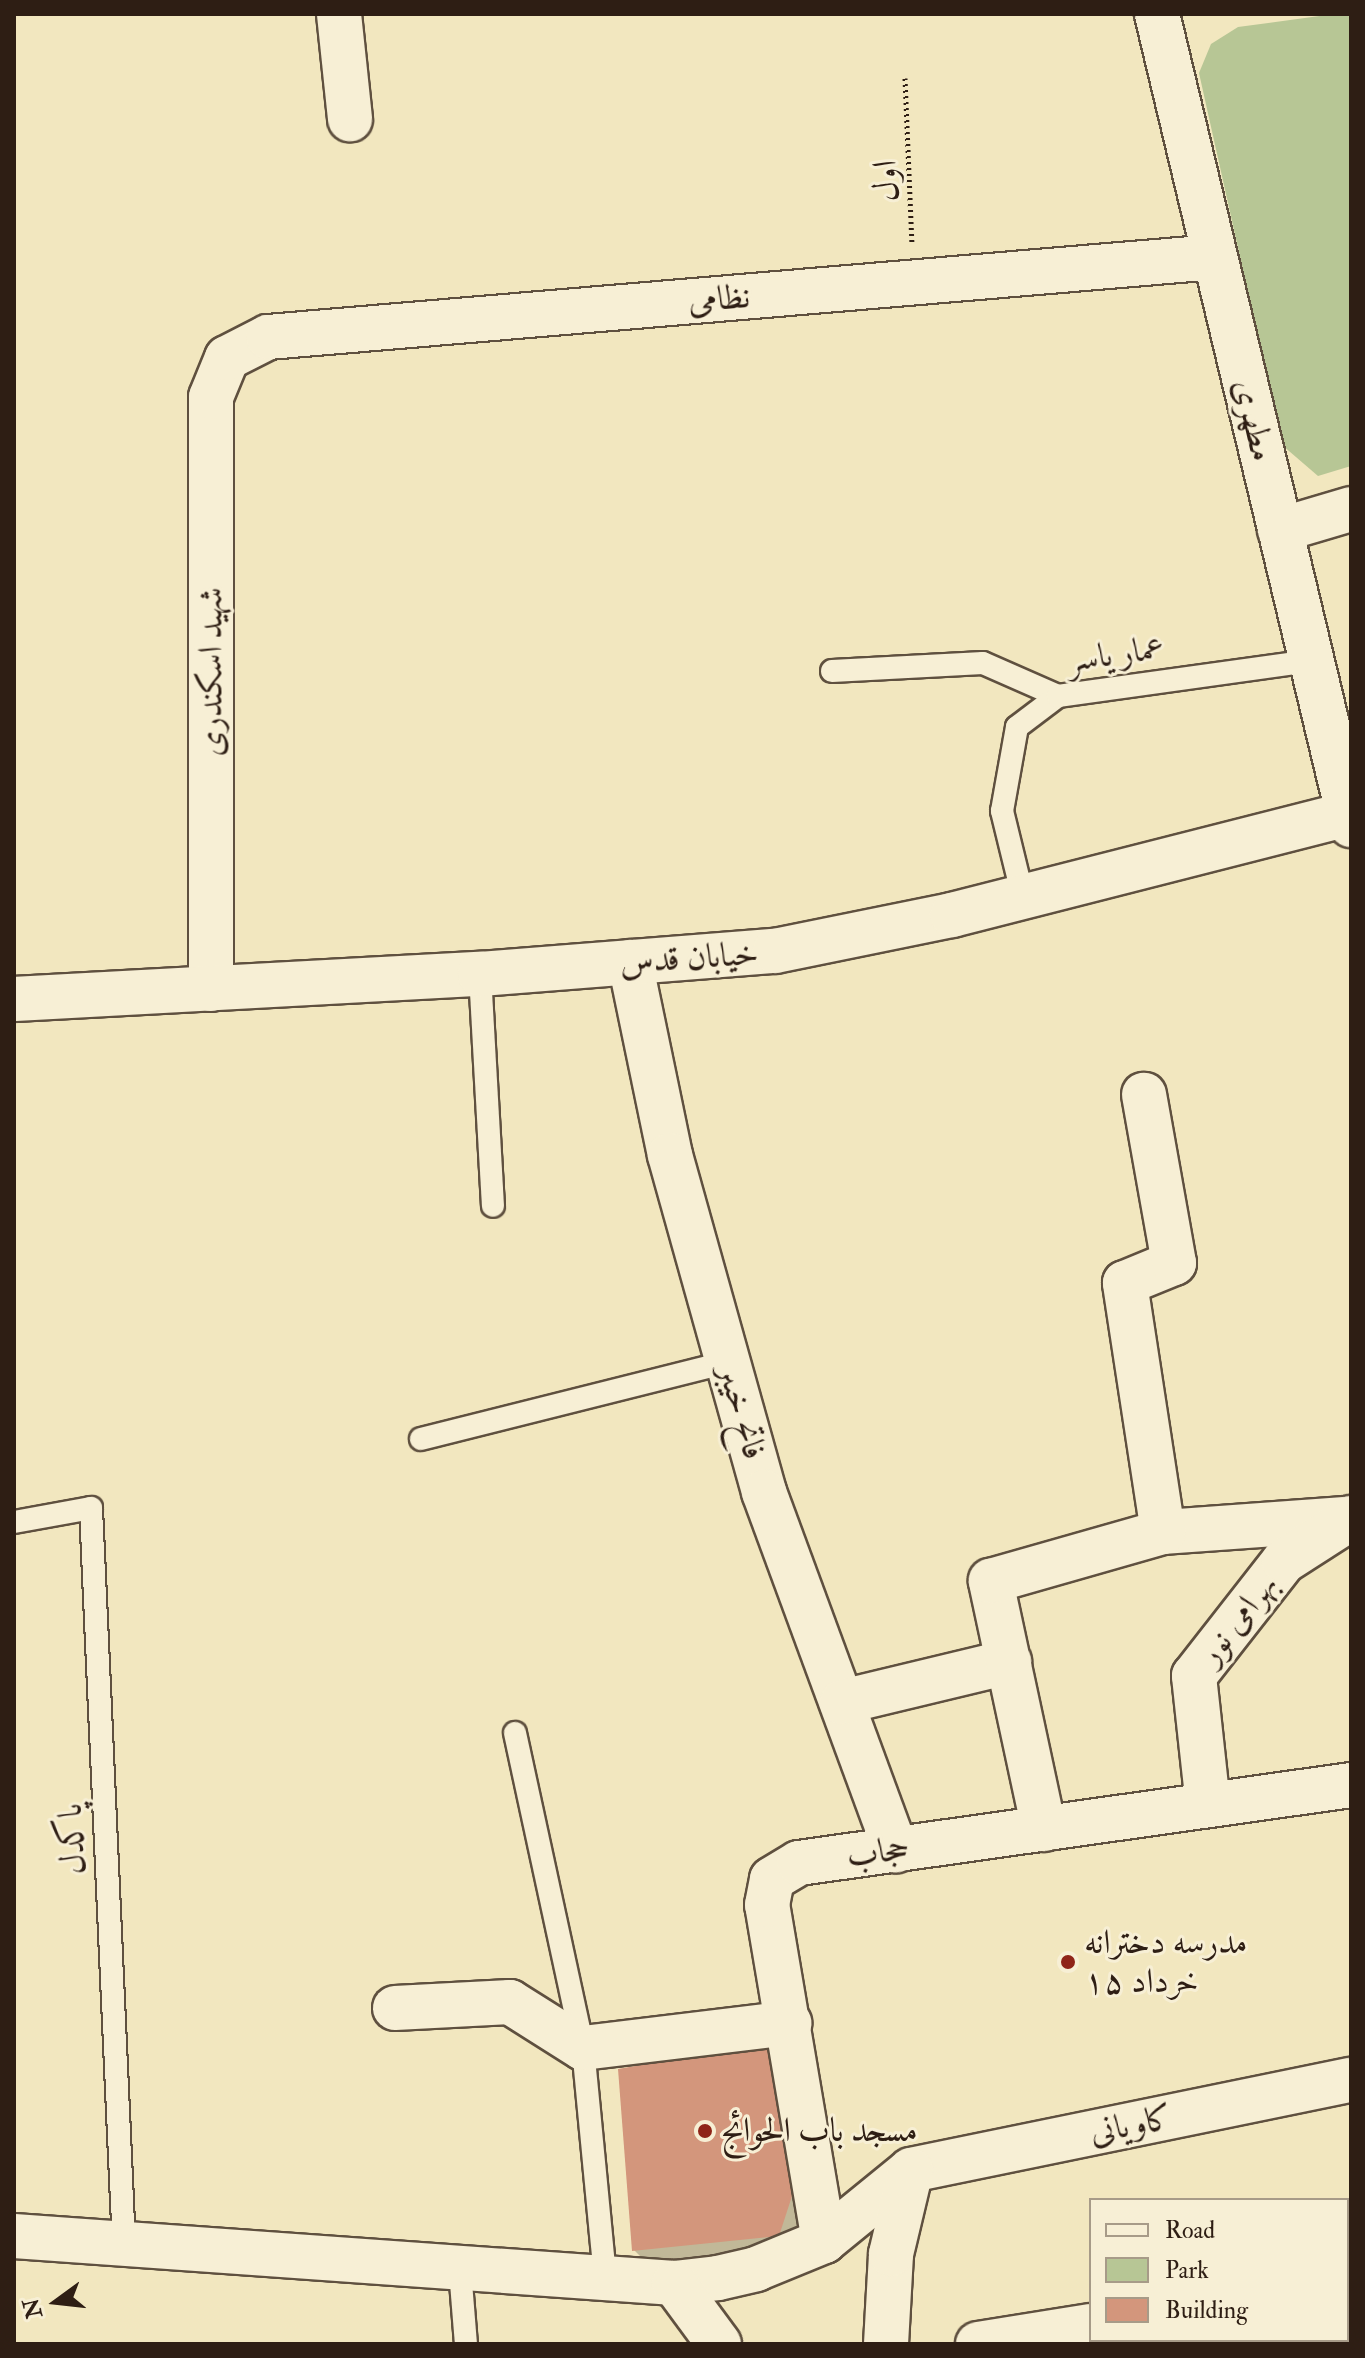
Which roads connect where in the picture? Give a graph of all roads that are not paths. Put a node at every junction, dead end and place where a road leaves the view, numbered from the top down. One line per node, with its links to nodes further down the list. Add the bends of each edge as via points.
1 (339, 14): 3 (street)
2 (1157, 14): 4 (street, مطهری)
3 (350, 119)
4 (1215, 257): 5 (street, نظامی, via 268,337); 7 (street, مطهری)
5 (227, 358): 15 (street, شهید اسکندری, via 211,397)
6 (1351, 509): 7 (street)
7 (1280, 530): 8 (street, مطهری)
8 (1311, 661): 10 (lane, عمار یاسر); 11 (street, مطهری)
9 (832, 671): 10 (lane, via 983,663)
10 (1058, 696): 12 (lane, عمار یاسر, via 1017,727 1002,811)
11 (1350, 819): 12 (street, خیابان قدس)
12 (1023, 897): 13 (street, خیابان قدس, via 775,951)
13 (630, 962): 14 (street, خیابان قدس); 19 (street, فاتح خیبر, via 670,1155)
14 (480, 974): 15 (street, خیابان قدس); 18 (lane)
15 (211, 989): 16 (street, خیابان قدس)
16 (14, 999)
17 (1144, 1095): 23 (street, via 1174,1263 1125,1283)
18 (493, 1206)
19 (728, 1362): 20 (lane); 25 (street, فاتح خیبر, via 764,1492)
20 (421, 1439)
21 (1350, 1518): 23 (street); 28 (street, بهرامی نور, via 1284,1561 1194,1676)
22 (14, 1522): 38 (lane, پاکدل, via 91,1508)
23 (1163, 1532): 24 (street, via 991,1581)
24 (1009, 1662): 25 (street); 29 (street)
25 (842, 1702): 30 (street, فاتح خیبر)
26 (515, 1733): 33 (lane)
27 (1351, 1785): 28 (street, حجاب)
28 (1208, 1805): 29 (street, حجاب)
29 (1044, 1829): 30 (street, حجاب)
30 (896, 1850): 32 (street, حجاب, via 799,1863 772,1879 767,1905)
31 (395, 2008): 33 (street, via 510,2002)
32 (789, 2023): 33 (street); 37 (street, حجاب)
33 (583, 2048): 40 (lane)
34 (1351, 2080): 35 (street, کاویانی)
35 (911, 2170): 37 (street); 45 (street, via 891,2254)
36 (14, 2236): 38 (street)
37 (824, 2241): 41 (street, via 756,2269)
38 (124, 2245): 39 (street)
39 (460, 2270): 40 (street); 43 (lane)
40 (605, 2278): 41 (street)
41 (674, 2283): 44 (street)
42 (1089, 2326): 46 (street)
43 (466, 2344)
44 (719, 2344)
45 (886, 2344)
46 (978, 2344)

